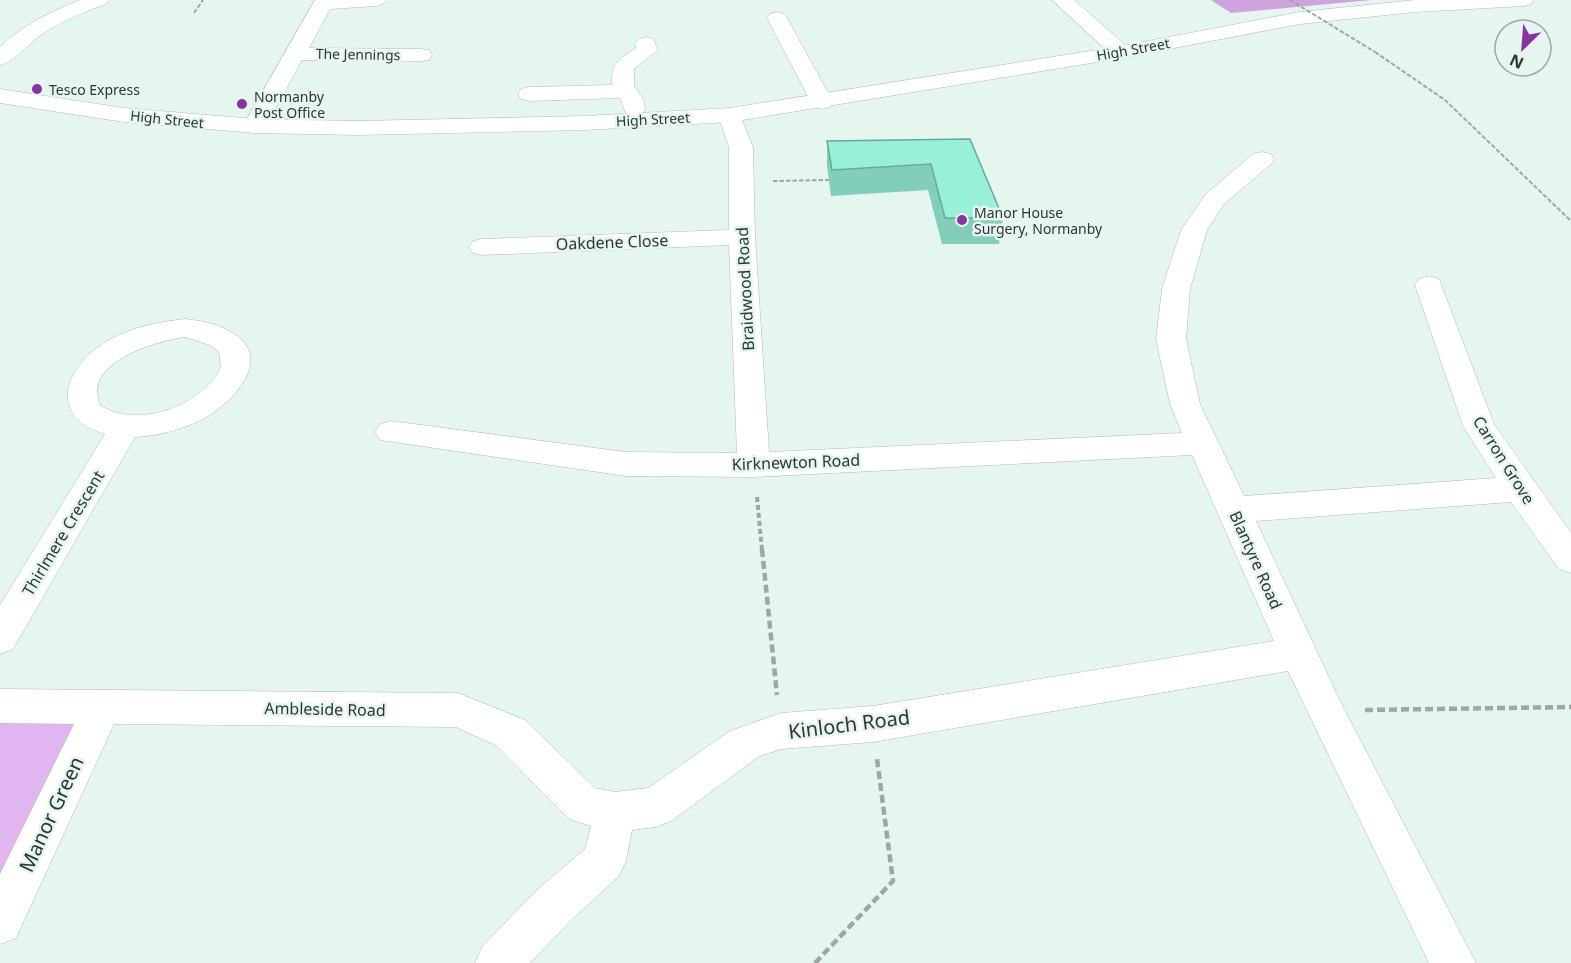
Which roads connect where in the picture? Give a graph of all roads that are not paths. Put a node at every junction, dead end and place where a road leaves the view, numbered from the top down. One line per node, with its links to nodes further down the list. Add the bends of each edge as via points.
1 (99, 0): 12 (street, via 44,22)
2 (376, 0): 5 (street)
3 (1062, 0): 9 (street)
4 (1524, 0): 6 (street, High Street)
5 (324, 1): 10 (street)
6 (1295, 9): 9 (street, High Street)
7 (777, 18): 16 (street)
8 (646, 43): 13 (street, via 647,50 623,67)
9 (1122, 52): 16 (street, High Street)
10 (296, 54): 11 (street, The Jennings); 19 (street)
11 (421, 55)
12 (0, 59)
13 (626, 91): 14 (street); 18 (street, via 633,101)
14 (529, 94)
15 (0, 96): 19 (street, High Street, via 124,115)
16 (822, 102): 17 (street, High Street)
17 (730, 115): 18 (street, High Street); 21 (street, Braidwood Road, via 741,147)
18 (634, 120): 19 (street, High Street, via 358,128)
19 (255, 126)
20 (1262, 159): 26 (street, Blantyre Road, via 1215,199 1194,230 1176,289 1171,339 1185,404)
21 (742, 237): 22 (street, Oakdene Close); 27 (street, Braidwood Road)
22 (482, 247)
23 (1429, 285): 28 (street, Carron Grove, via 1479,426)
24 (125, 427): 24 (street, via 153,425 206,404 230,380 236,363 233,348 222,337 185,328 133,339 110,352 86,376 80,394 84,409 97,421); 31 (street, Thirlmere Crescent)
25 (391, 432): 27 (street, Kirknewton Road, via 626,464)
26 (1203, 443): 27 (street, Kirknewton Road); 29 (street, Blantyre Road)
27 (754, 465)
28 (1520, 489): 29 (street); 30 (street, Carron Grove)
29 (1234, 510): 32 (street, Blantyre Road)
30 (1571, 559)
31 (0, 638)
32 (1298, 653): 35 (street, Kinloch Road, via 873,724 781,732 744,744 656,807); 38 (street, Blantyre Road)
33 (0, 706): 34 (street, Ambleside Road)
34 (103, 706): 35 (street, Ambleside Road, via 458,710 511,733 584,805); 36 (street, Manor Green)
35 (615, 812): 37 (street, via 604,861)
36 (0, 922)
37 (498, 963)
38 (1453, 963)

